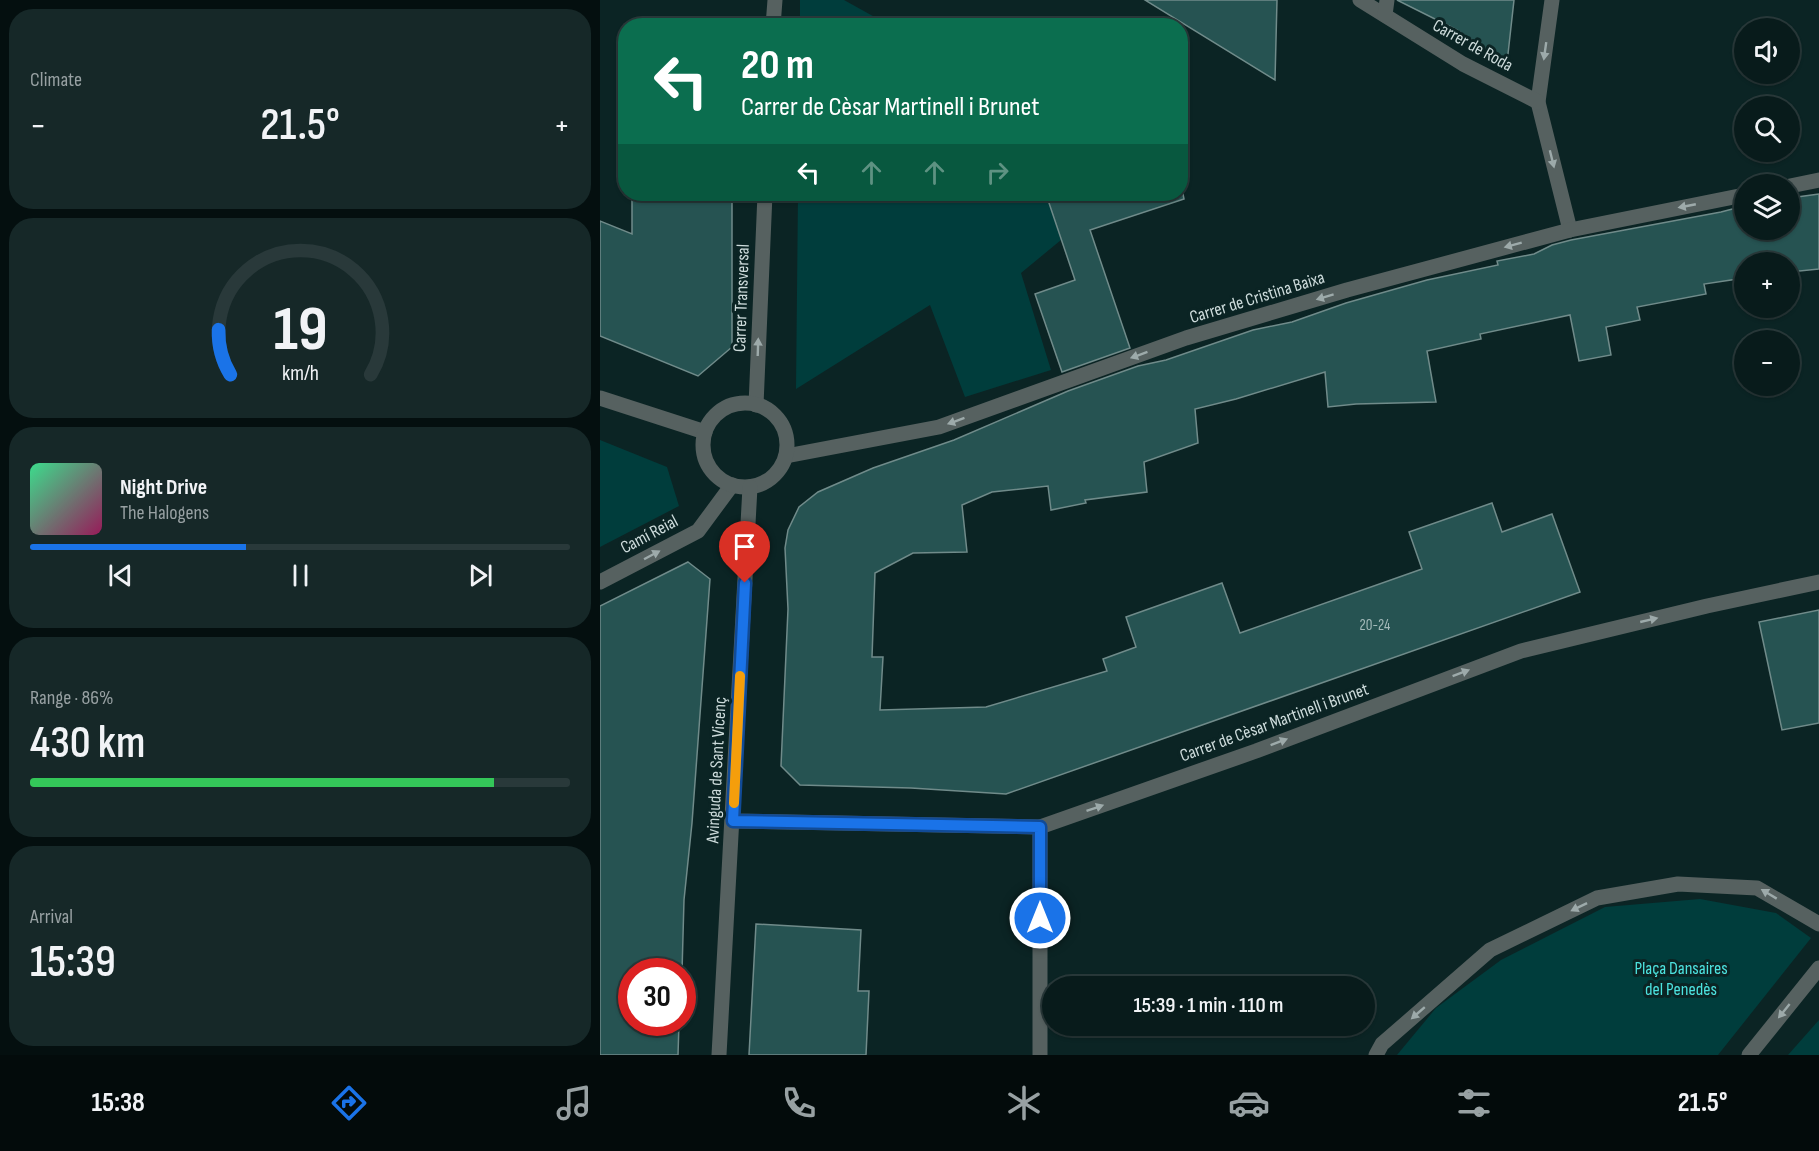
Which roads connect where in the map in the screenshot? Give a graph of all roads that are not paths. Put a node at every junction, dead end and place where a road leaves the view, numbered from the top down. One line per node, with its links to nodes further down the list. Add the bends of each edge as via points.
1 (775, 0): 5 (street)
2 (1360, 0): 4 (street, Carrer de Roda)
3 (1552, 0): 6 (street, one-way to 6)
4 (1386, 8): 6 (street, Carrer de Roda, via 1463,64)
5 (774, 18)
6 (1538, 102): 11 (street, one-way to 11)
7 (1819, 180): 8 (street)
8 (1800, 184)
9 (1734, 197): 11 (street, Carrer de Cristina Baixa, one-way to 11)
10 (765, 201): 13 (street, Carrer Transversal, one-way to 10)
11 (1570, 230): 15 (street, Carrer de Cristina Baixa, one-way to 15, via 1186,338 939,427)
12 (600, 398): 14 (street)
13 (756, 405): 14 (street, via 737,404 725,409); 15 (street, via 779,421 786,438)
14 (705, 432): 16 (street, via 708,464 718,477)
15 (786, 456): 17 (street, via 773,478)
16 (732, 485): 17 (street); 18 (street, Camí Reial, one-way to 16, via 698,531)
17 (750, 487): 20 (street, Avinguda de Sant Vicenç)
18 (600, 582)
19 (1819, 582): 21 (street, Carrer de Cèsar Martinell i Brunet, one-way to 19, via 1521,651)
20 (733, 821): 21 (street, Carrer de Cèsar Martinell i Brunet); 24 (street, Avinguda de Sant Vicenç)
21 (1040, 827): 25 (street)
22 (1819, 924): 26 (street, one-way to 26, via 1758,888 1678,884 1597,898 1490,950 1382,1044)
23 (1819, 968): 27 (street, one-way to 27)
24 (719, 1055)
25 (1040, 1055)
26 (1376, 1055)
27 (1749, 1055)

